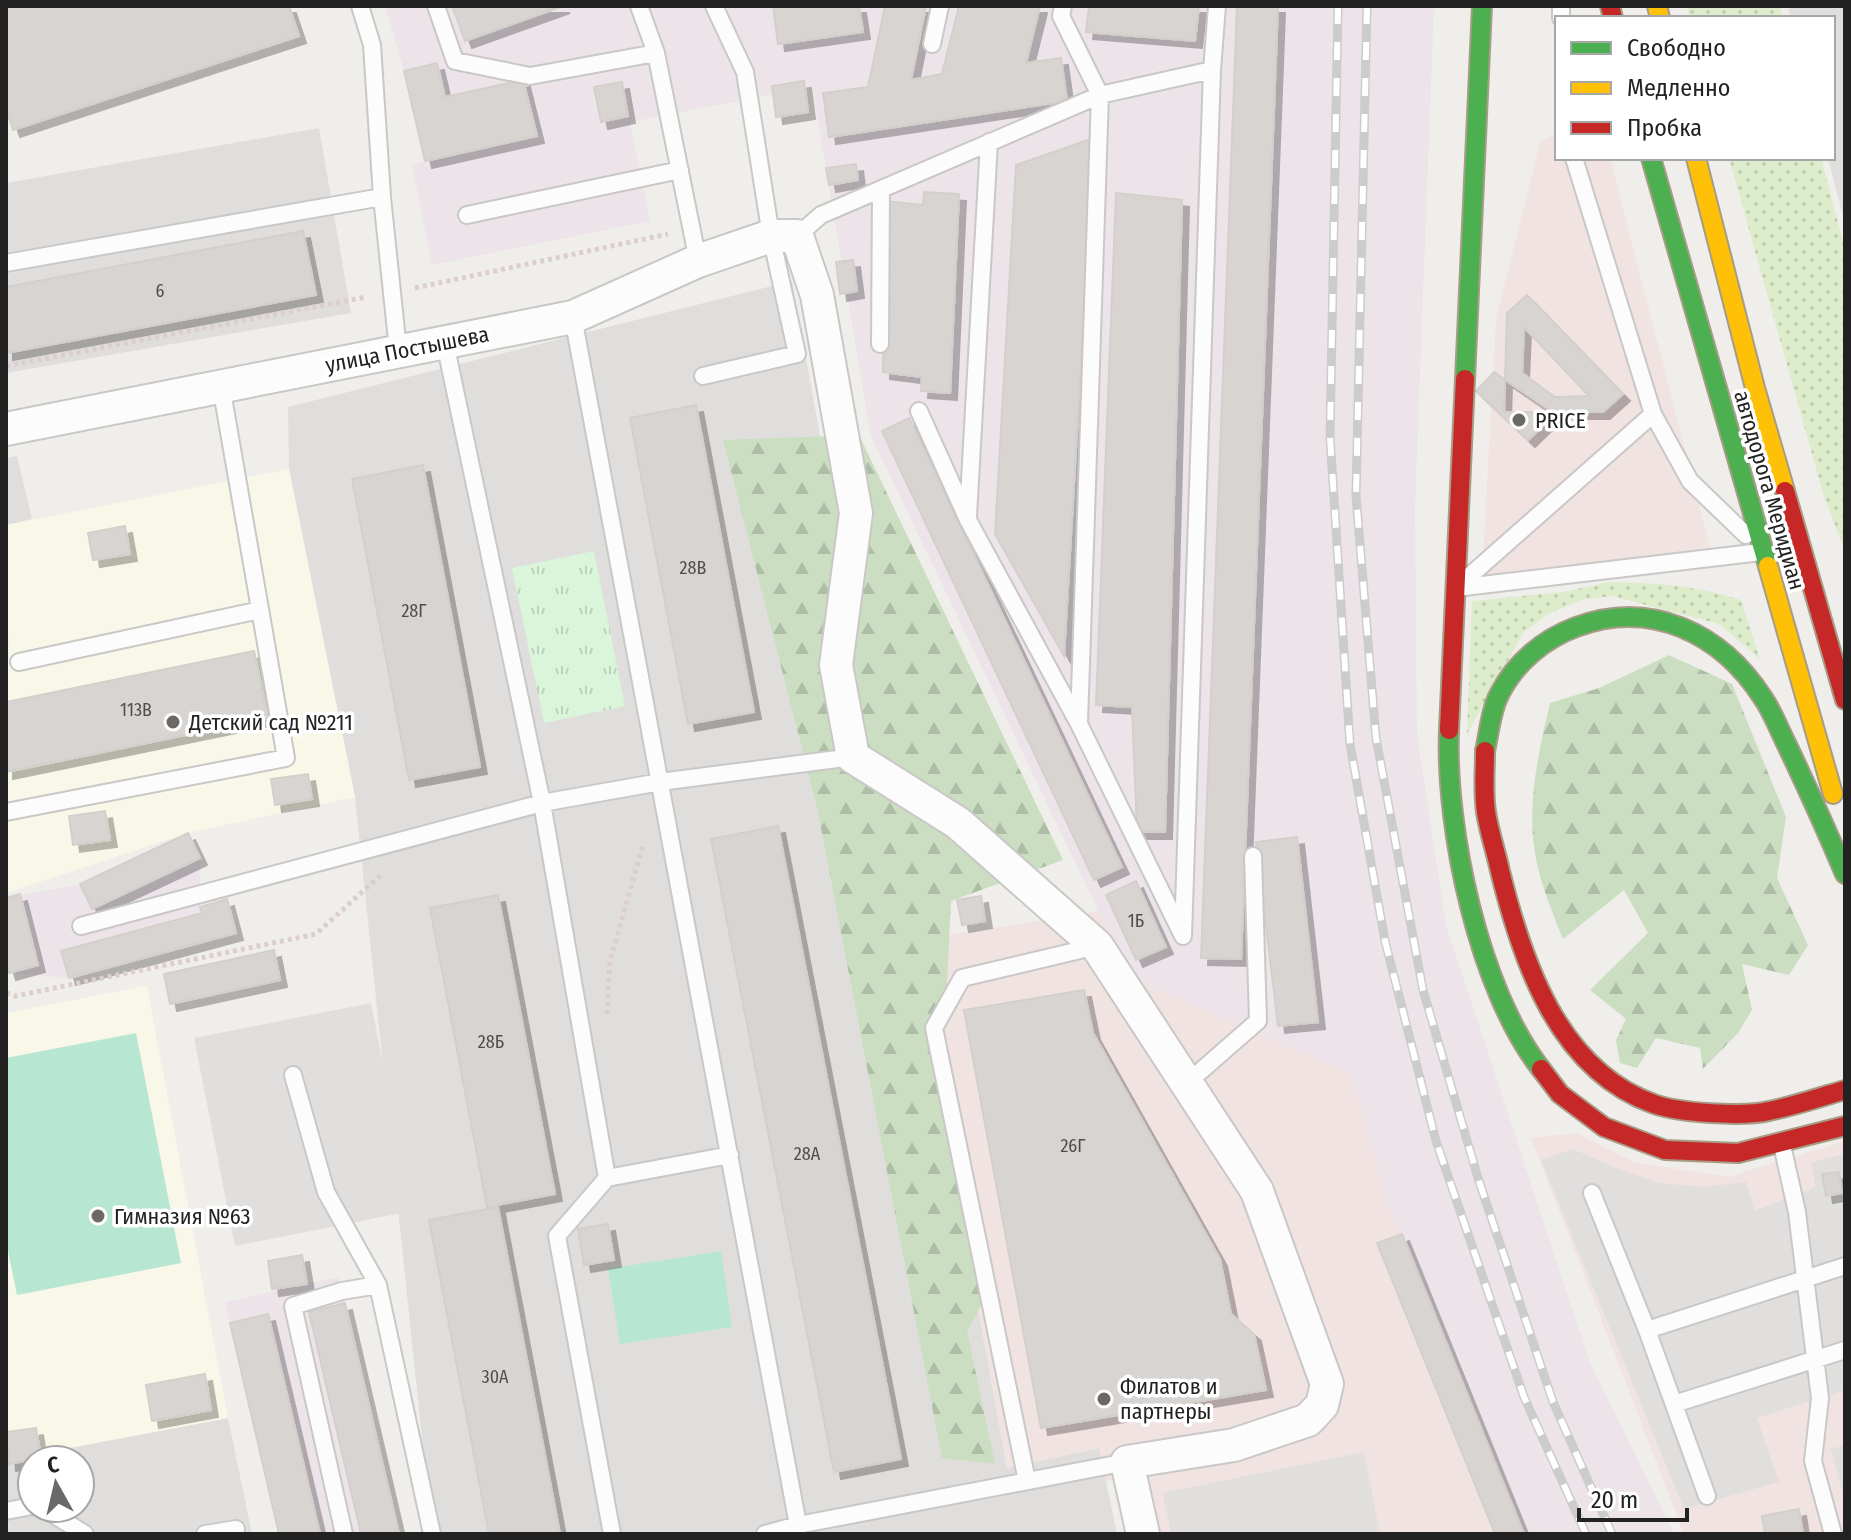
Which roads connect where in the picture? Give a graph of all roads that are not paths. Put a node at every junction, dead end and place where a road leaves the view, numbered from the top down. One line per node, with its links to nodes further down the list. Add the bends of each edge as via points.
1 (360, 6): 19 (lane, via 372,45)
2 (436, 6): 10 (lane, via 455,61 530,76)
3 (639, 6): 10 (lane)
4 (714, 6): 21 (lane, via 745,72)
5 (940, 6): 9 (lane)
6 (1063, 6): 12 (lane, via 1061,16)
7 (1217, 6): 11 (lane)
8 (1482, 6): 37 (main road)
9 (932, 44)
10 (656, 53): 17 (lane)
11 (1212, 70): 12 (lane); 41 (lane, via 1183,936)
12 (1100, 95): 13 (lane); 41 (lane)
13 (989, 142): 18 (lane); 35 (lane)
14 (1575, 160): 32 (lane)
15 (1652, 160): 36 (main road, автодорога Меридиан)
16 (1697, 160): 30 (main road, автодорога Меридиан)
17 (680, 170): 20 (lane); 22 (lane)
18 (881, 189): 21 (lane); 26 (lane)
19 (382, 197): 23 (lane); 27 (lane)
20 (467, 215)
21 (784, 236): 22 (street, улица Постышева); 28 (lane, via 797,354); 42 (street, via 817,295 856,513 836,665)
22 (698, 261): 24 (street, улица Постышева)
23 (6, 263)
24 (573, 317): 25 (street, улица Постышева); 43 (lane)
25 (445, 343): 27 (street, улица Постышева); 44 (lane)
26 (880, 344)
27 (398, 350): 29 (street, улица Постышева)
28 (703, 376)
29 (221, 386): 33 (street, улица Постышева); 38 (lane)
30 (1755, 388): 34 (main road); 40 (main road, автодорога Меридиан)
31 (919, 411): 35 (lane)
32 (1653, 414): 36 (lane, via 1690,481); 37 (lane)
33 (6, 429)
34 (1809, 511)
35 (968, 520): 41 (lane)
36 (1763, 552): 37 (lane); 46 (main road, автодорога Меридиан)
37 (1456, 588): 55 (main road, via 1449,736 1455,834 1498,993 1524,1048 1560,1094 1616,1132 1665,1150 1738,1153)
38 (260, 610): 39 (lane); 45 (lane, via 286,758)
39 (19, 662)
40 (1845, 700)
41 (1079, 724)
42 (853, 757): 43 (lane); 50 (street, via 958,823)
43 (660, 782): 44 (lane); 56 (lane)
44 (542, 803): 49 (lane); 57 (lane)
45 (6, 812)
46 (1841, 819)
47 (1253, 856): 52 (lane, via 1258,1021)
48 (1845, 874): 53 (main road, via 1763,698 1736,665 1700,635 1650,616 1602,617 1557,634 1527,656 1499,694 1485,751 1486,812 1511,915 1558,1026 1620,1089 1657,1105 1701,1112 1766,1112)
49 (81, 926)
50 (1097, 946): 52 (street); 67 (lane, via 962,978 934,1028)
51 (293, 1075): 61 (lane, via 326,1192)
52 (1187, 1083): 66 (street, via 1257,1191 1327,1384 1322,1405 1308,1420 1234,1445)
53 (1845, 1090)
54 (1845, 1126): 55 (main road)
55 (1782, 1144): 60 (lane)
56 (730, 1155): 57 (lane); 69 (lane)
57 (607, 1178): 74 (lane, via 557,1236)
58 (1592, 1193): 62 (lane)
59 (1845, 1266): 60 (lane)
60 (1805, 1279): 62 (lane); 64 (lane)
61 (378, 1285): 72 (lane, via 293,1306); 73 (lane)
62 (1647, 1330): 65 (lane)
63 (1845, 1350): 64 (lane)
64 (1815, 1359): 65 (lane); 77 (lane, via 1820,1398 1813,1461)
65 (1674, 1404): 68 (lane)
66 (1127, 1462): 67 (lane); 76 (street)
67 (1027, 1481): 69 (lane)
68 (1707, 1496)
69 (798, 1525): 75 (lane)
70 (236, 1529): 71 (lane)
71 (205, 1534)
72 (344, 1534)
73 (432, 1534)
74 (612, 1534)
75 (765, 1534)
76 (1143, 1534)
77 (1833, 1534)

